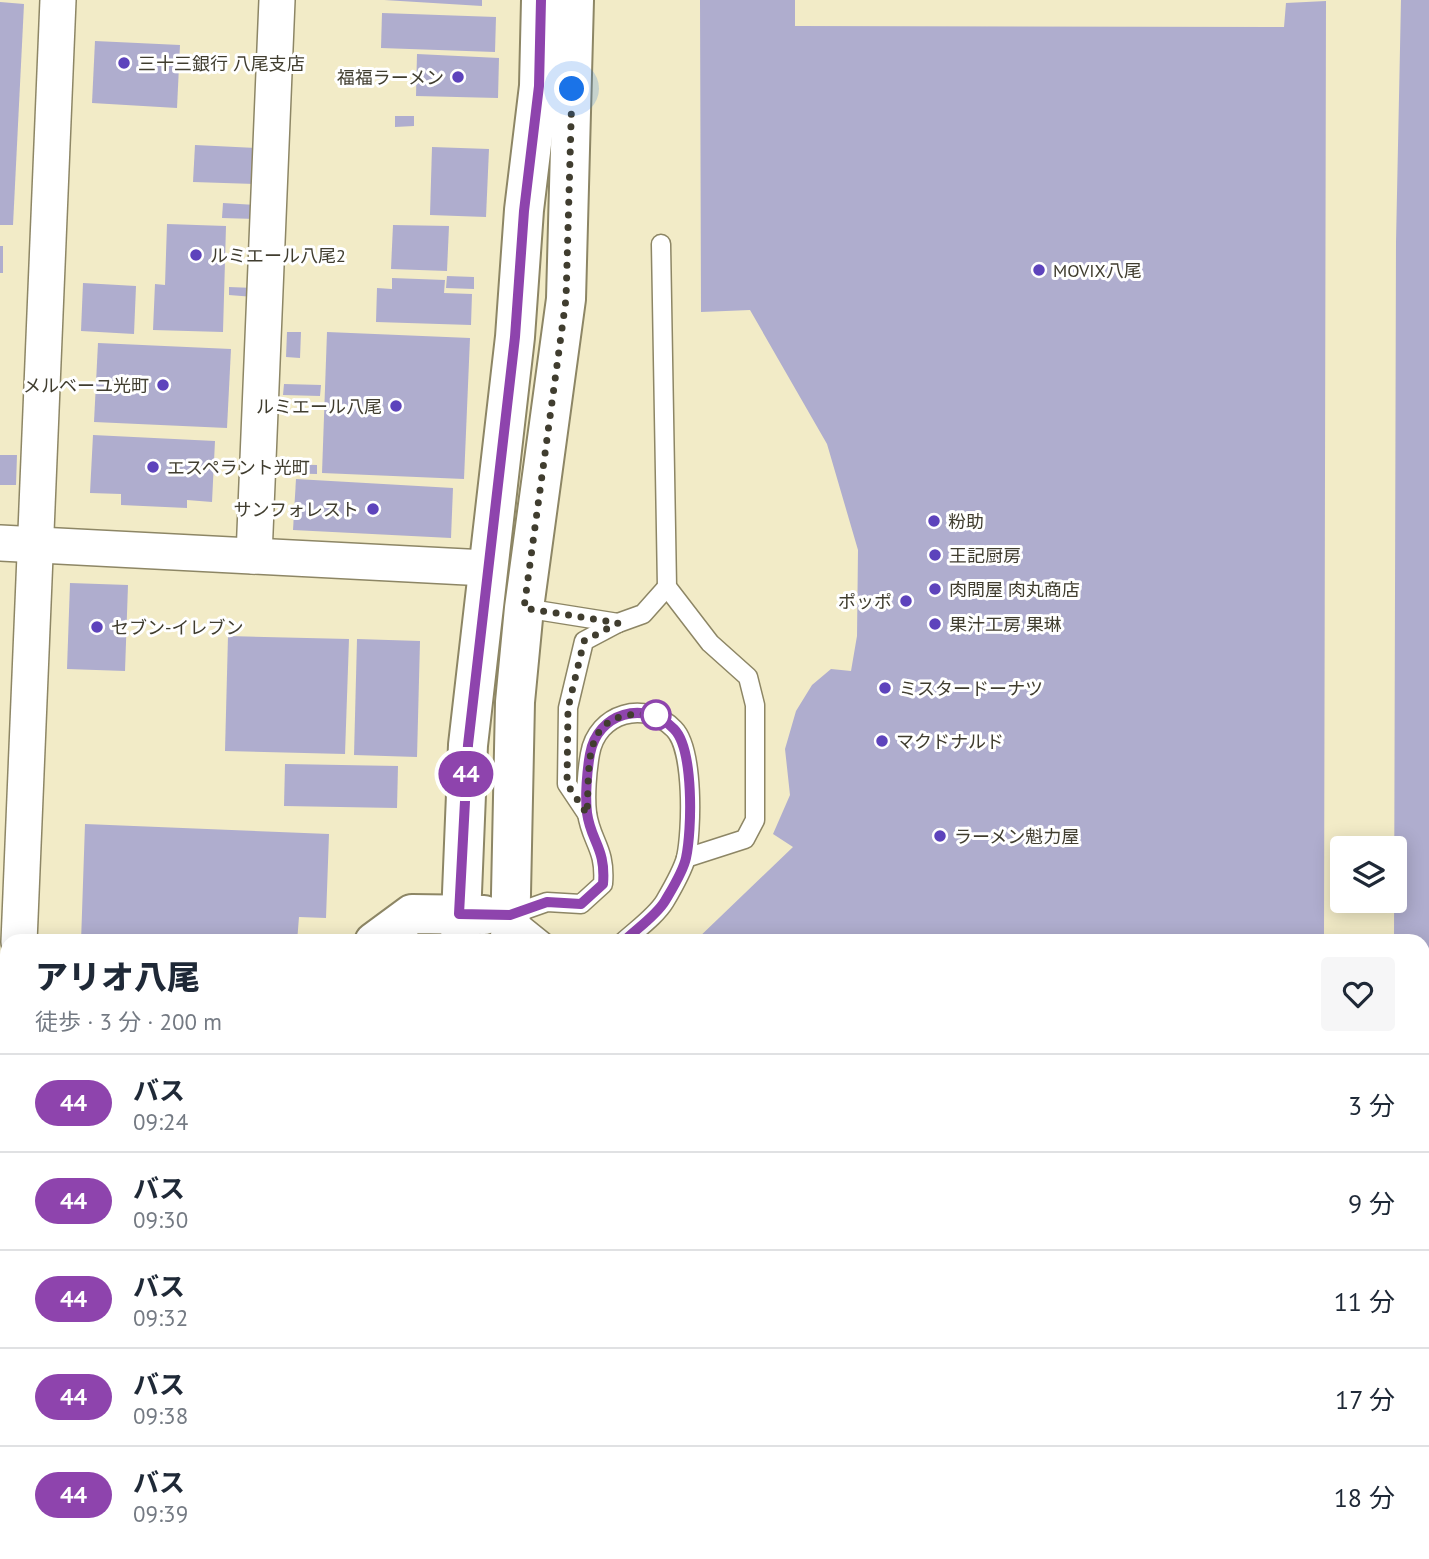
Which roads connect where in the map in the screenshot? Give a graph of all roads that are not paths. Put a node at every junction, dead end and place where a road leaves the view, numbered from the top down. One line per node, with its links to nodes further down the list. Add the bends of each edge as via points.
1 (58, 0): 7 (street)
2 (277, 0): 8 (street)
3 (541, 0): 9 (street, via 539,86 515,337)
4 (574, 0): 11 (street, via 566,299)
5 (661, 244): 10 (lane)
6 (0, 543): 7 (street)
7 (38, 545): 8 (street); 14 (street)
8 (254, 556): 9 (street)
9 (486, 568): 16 (street, via 468,745)
10 (667, 587): 12 (lane, via 643,614); 15 (lane, via 710,643 748,677 755,705 755,820 745,839)
11 (524, 608): 12 (lane); 17 (street, via 515,702)
12 (618, 623): 13 (lane, via 584,641 568,708 567,784)
13 (587, 814): 15 (lane, via 590,753 601,726 625,713 656,715 675,729 687,749); 17 (lane, via 605,861 603,884 581,904 547,902)
14 (12, 832): 18 (street)
15 (686, 858): 20 (lane, via 664,904)
16 (460, 928): 17 (street); 19 (street, via 412,914)
17 (510, 928)
18 (18, 934)
19 (385, 934)
20 (632, 934)

